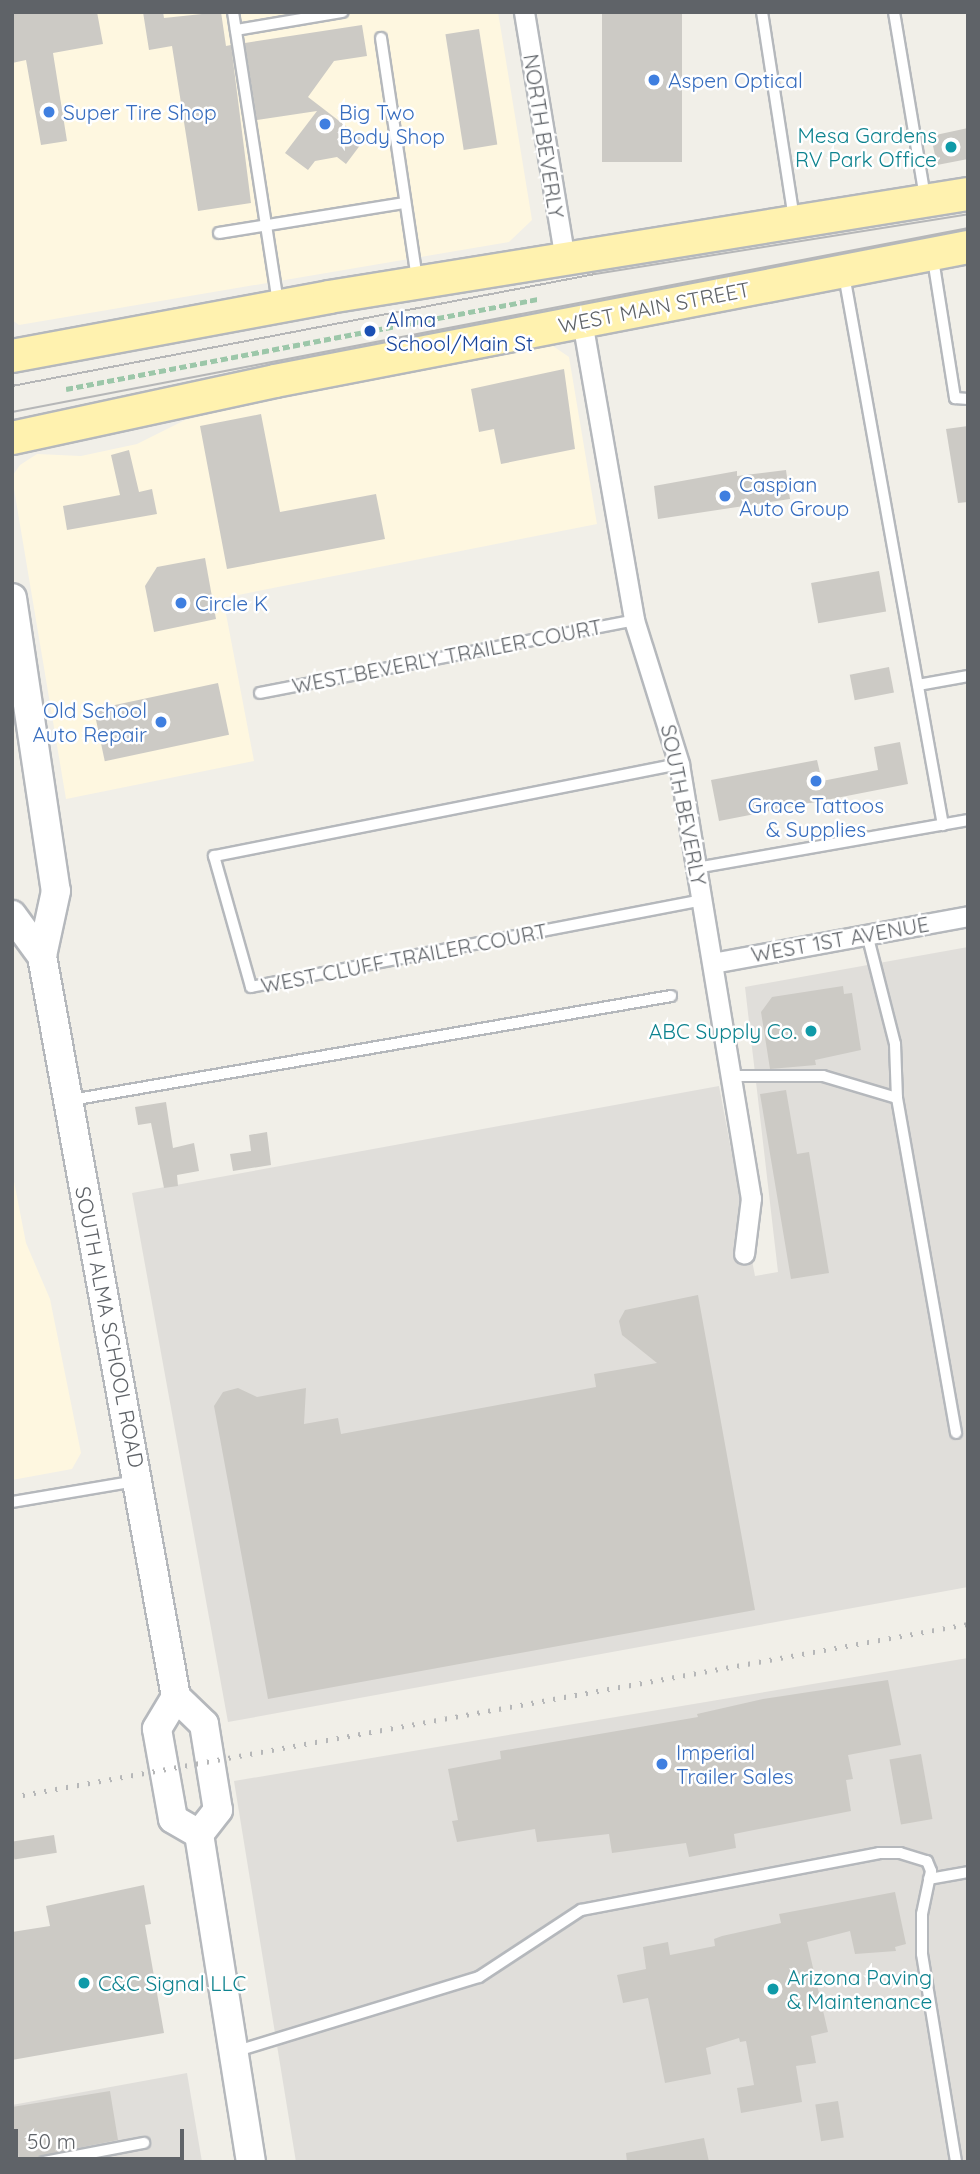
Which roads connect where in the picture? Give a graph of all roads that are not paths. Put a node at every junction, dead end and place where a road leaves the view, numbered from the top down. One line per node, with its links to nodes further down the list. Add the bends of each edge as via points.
1 (233, 12): 6 (lane)
2 (342, 12): 6 (lane)
3 (524, 12): 16 (street, NORTH BEVERLY)
4 (762, 12): 11 (lane)
5 (894, 12): 9 (lane)
6 (236, 30): 12 (lane)
7 (381, 38): 10 (lane)
8 (968, 194): 9 (main road)
9 (925, 202): 11 (main road)
10 (405, 203): 12 (lane); 18 (lane)
11 (795, 224): 16 (main road)
12 (266, 225): 13 (lane); 19 (lane)
13 (219, 233)
14 (968, 247): 15 (main road, WEST MAIN STREET)
15 (932, 254): 17 (main road, WEST MAIN STREET); 22 (lane, via 954,398)
16 (565, 259): 18 (main road)
17 (843, 271): 20 (main road, WEST MAIN STREET); 27 (lane)
18 (418, 283): 19 (main road)
19 (278, 306): 21 (main road)
20 (582, 321): 23 (main road, WEST MAIN STREET); 25 (street, SOUTH BEVERLY)
21 (12, 356)
22 (968, 400)
23 (12, 438)
24 (12, 598): 37 (main road, SOUTH ALMA SCHOOL ROAD, via 56,891)
25 (634, 620): 28 (lane, WEST BEVERLY TRAILER COURT); 29 (street, SOUTH BEVERLY)
26 (968, 676): 27 (lane)
27 (918, 685): 31 (lane)
28 (260, 692)
29 (680, 764): 32 (street, SOUTH BEVERLY); 33 (lane, WEST CLUFF TRAILER COURT, via 214,856 251,987)
30 (968, 820): 31 (lane)
31 (943, 825): 32 (lane)
32 (696, 868): 33 (street, SOUTH BEVERLY)
33 (703, 900): 38 (street, SOUTH BEVERLY)
34 (12, 915): 37 (main road, SOUTH ALMA SCHOOL ROAD)
35 (968, 916): 36 (street, WEST 1ST AVENUE)
36 (866, 934): 38 (street, WEST 1ST AVENUE); 41 (lane, via 895,1044)
37 (42, 956): 42 (main road, SOUTH ALMA SCHOOL ROAD)
38 (713, 963): 40 (street, SOUTH BEVERLY)
39 (671, 996): 42 (lane)
40 (731, 1076): 41 (lane, via 822,1076); 43 (street, SOUTH BEVERLY, via 751,1198)
41 (897, 1098): 44 (lane)
42 (66, 1101): 45 (main road, SOUTH ALMA SCHOOL ROAD)
43 (744, 1254)
44 (956, 1433)
45 (139, 1480): 46 (lane); 47 (main road, SOUTH ALMA SCHOOL ROAD)
46 (12, 1502)
47 (176, 1697): 48 (main road, via 204,1724 218,1810); 48 (main road, via 157,1729 173,1819)
48 (199, 1834): 51 (main road)
49 (968, 1872): 50 (lane)
50 (929, 1879): 51 (lane, via 927,1861 879,1853 581,1910 479,1977); 55 (lane, via 922,1914 922,1954)
51 (234, 2052): 54 (main road)
52 (145, 2143): 53 (lane)
53 (44, 2162)
54 (251, 2162)
55 (956, 2162)

